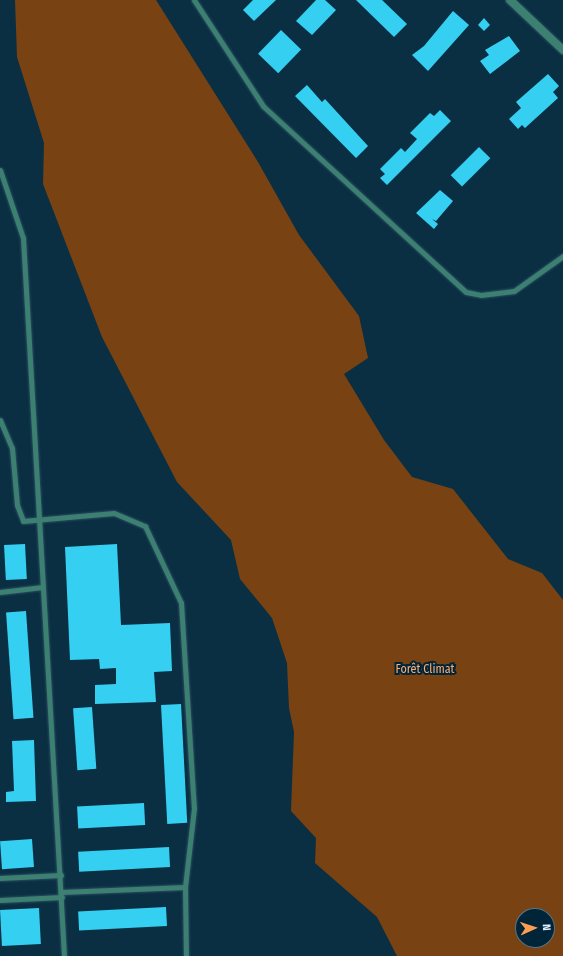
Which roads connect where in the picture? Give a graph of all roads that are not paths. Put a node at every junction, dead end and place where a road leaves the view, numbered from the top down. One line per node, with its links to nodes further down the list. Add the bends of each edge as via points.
1 (194, 0): 5 (lane, via 263,106 466,292 481,294 514,291)
2 (510, 0): 3 (street)
3 (563, 50)
4 (0, 170): 7 (lane, via 23,238)
5 (563, 256)
6 (0, 420): 7 (lane, via 12,448 17,505 23,521)
7 (39, 518): 8 (lane); 12 (lane, via 114,513 145,526 181,603 194,808)
8 (43, 588): 9 (lane); 10 (lane)
9 (0, 592)
10 (61, 875): 11 (lane); 13 (lane)
11 (0, 878)
12 (185, 887): 13 (lane); 16 (lane)
13 (62, 894): 14 (lane); 15 (lane)
14 (0, 900)
15 (64, 956)
16 (186, 956)

